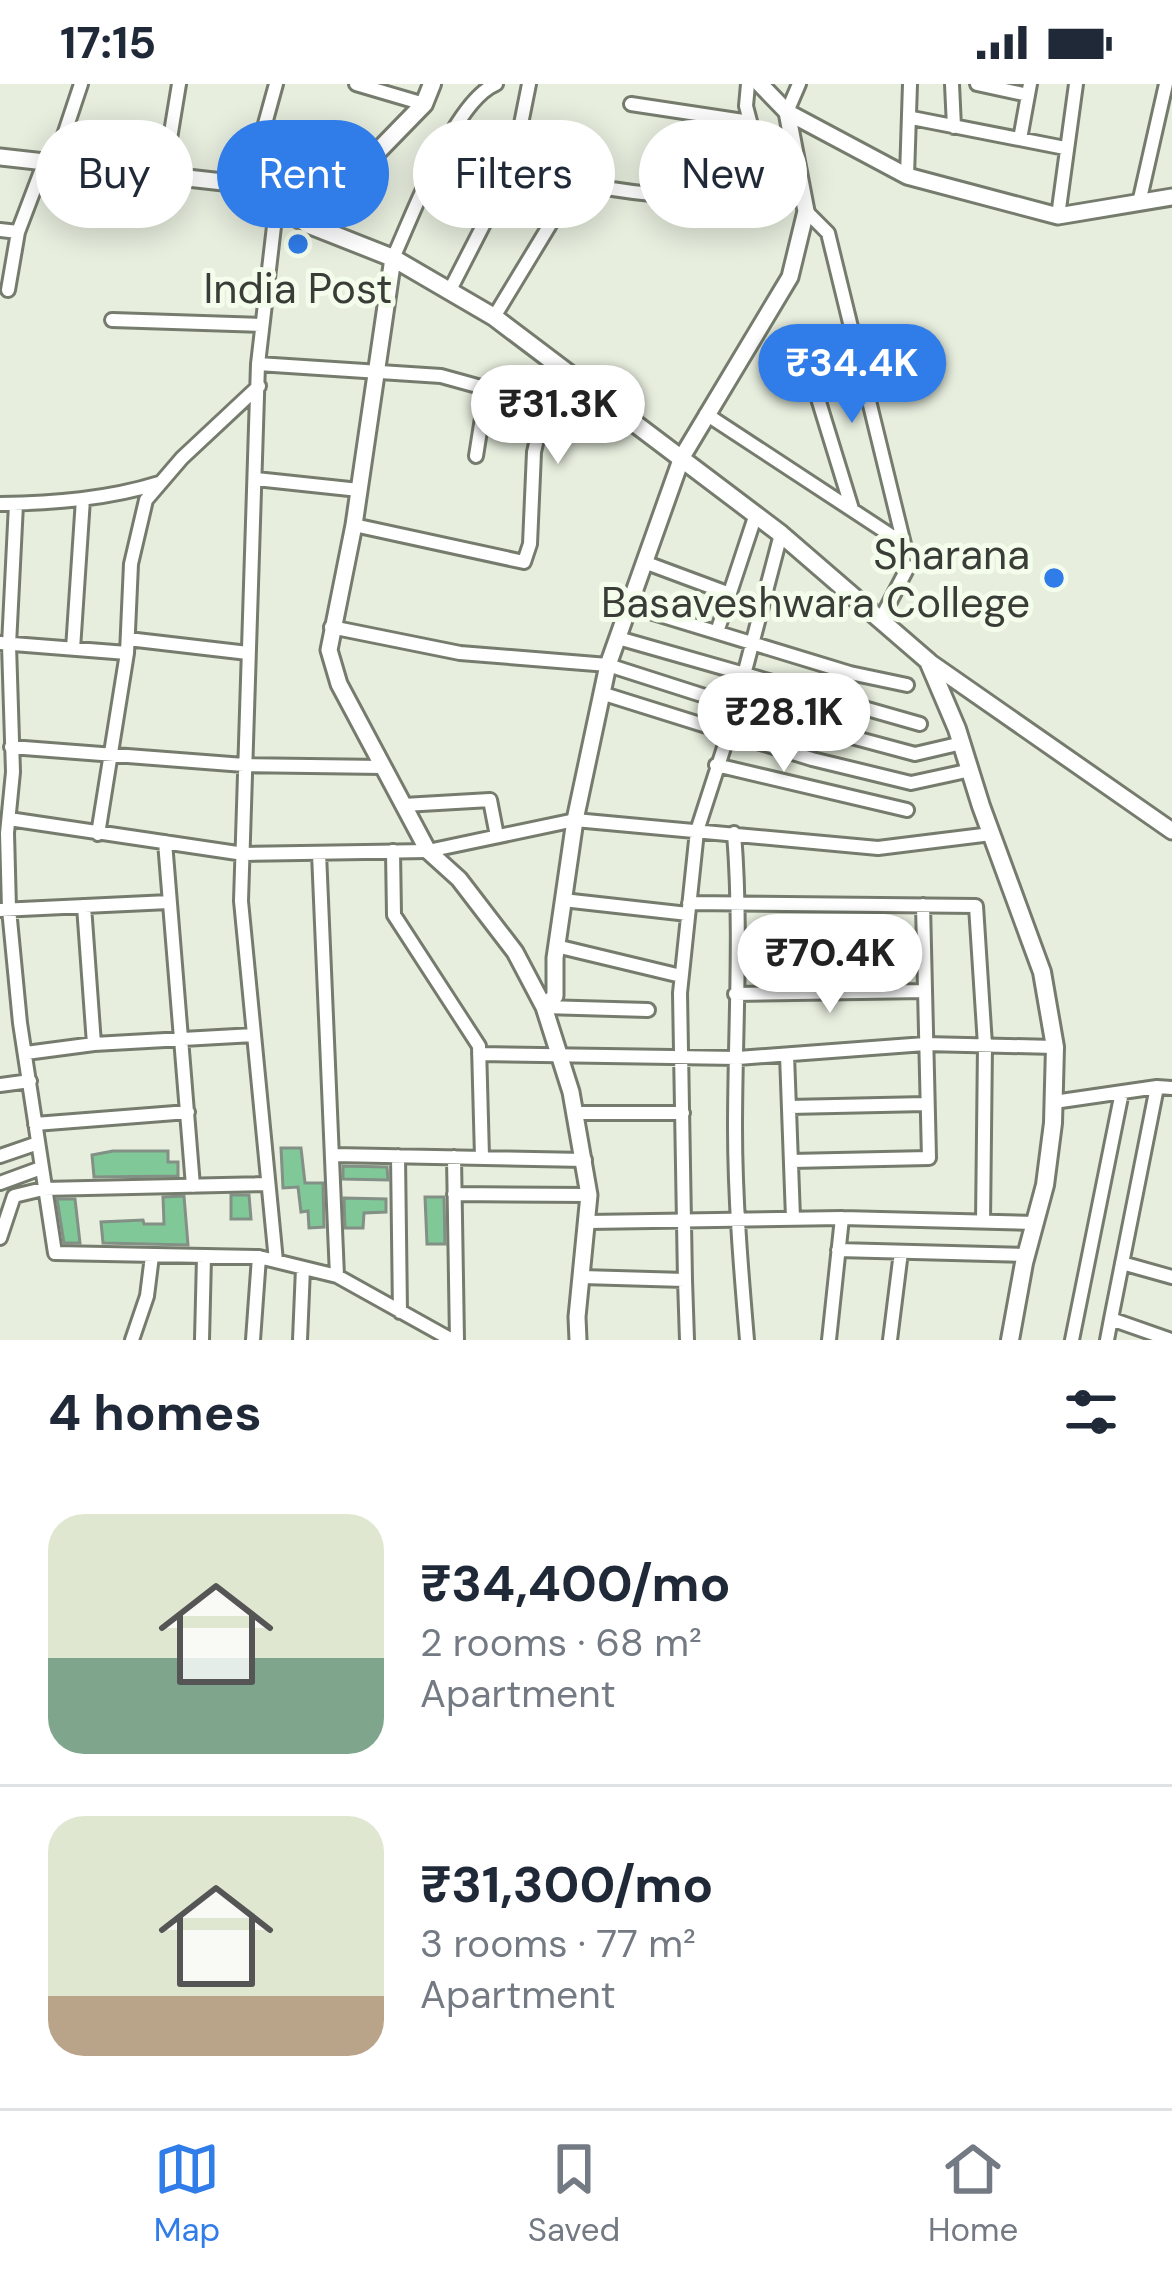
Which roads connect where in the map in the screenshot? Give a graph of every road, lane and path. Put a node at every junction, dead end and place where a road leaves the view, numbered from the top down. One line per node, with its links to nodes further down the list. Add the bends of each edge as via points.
1 (81, 84): 21 (street)
2 (178, 84): 22 (street)
3 (276, 84): 23 (street)
4 (356, 84): 17 (street)
5 (432, 84): 17 (main road)
6 (496, 84): 47 (street, via 456,121)
7 (529, 84): 24 (street)
8 (748, 84): 26 (street)
9 (760, 84): 19 (street)
10 (799, 84): 19 (street)
11 (910, 84): 20 (street)
12 (952, 84): 28 (street)
13 (977, 84): 16 (street)
14 (1076, 84): 31 (street)
15 (1166, 84): 37 (street)
16 (1029, 90): 30 (street)
17 (424, 104): 29 (main road)
18 (632, 104): 25 (street)
19 (787, 112): 27 (street); 34 (street)
20 (912, 118): 28 (street); 34 (street)
21 (67, 120)
22 (172, 120)
23 (266, 120)
24 (522, 120)
25 (737, 120)
26 (750, 120)
27 (789, 120)
28 (954, 127): 30 (street)
29 (389, 140)
30 (1020, 140): 31 (street)
31 (1065, 148): 39 (street)
32 (0, 158): 33 (street)
33 (36, 161)
34 (908, 176): 39 (street)
35 (36, 193): 46 (street)
36 (1172, 197): 37 (street)
37 (1139, 202): 39 (street)
38 (807, 212): 67 (street, via 828,233 904,544)
39 (1058, 215)
40 (274, 228): 52 (street)
41 (317, 228): 47 (main road)
42 (482, 228): 49 (street)
43 (548, 228): 50 (street)
44 (802, 228): 58 (street, via 790,278)
45 (0, 230): 46 (street)
46 (18, 232): 48 (street)
47 (393, 258): 49 (main road); 56 (street)
48 (8, 290)
49 (450, 290): 50 (main road)
50 (494, 317): 54 (main road)
51 (112, 320): 52 (street)
52 (261, 325): 55 (street)
53 (839, 340): 67 (street, via 812,379)
54 (555, 361): 60 (main road); 69 (street, via 534,452 524,562)
55 (258, 364): 56 (street); 57 (street)
56 (374, 372): 59 (street, via 441,376 486,389); 63 (street)
57 (260, 386): 61 (street); 62 (street)
58 (706, 414): 60 (street); 67 (street)
59 (476, 456)
60 (682, 457): 68 (main road); 71 (street)
61 (256, 479): 63 (street); 83 (street)
62 (160, 483): 64 (street); 81 (street, via 146,500 131,565)
63 (359, 490): 69 (street)
64 (83, 499): 66 (street); 82 (street)
65 (0, 504): 66 (street)
66 (16, 504): 80 (street)
67 (852, 510)
68 (756, 514): 70 (main road); 73 (street)
69 (354, 525): 76 (street)
70 (781, 534): 75 (main road); 79 (street)
71 (644, 562): 73 (street); 74 (street)
72 (908, 567): 75 (street)
73 (730, 594): 77 (street)
74 (630, 606): 77 (street); 78 (street)
75 (881, 617): 84 (main road)
76 (331, 627): 85 (street, via 460,653); 97 (street, via 339,684)
77 (717, 632): 79 (street)
78 (618, 638): 85 (street); 86 (street)
79 (754, 642): 86 (street); 87 (street)
80 (4, 644): 82 (street); 93 (street)
81 (127, 646): 82 (street); 83 (street); 94 (street)
82 (73, 649)
83 (248, 653): 95 (street)
84 (928, 661): 92 (main road); 104 (street)
85 (608, 665): 88 (street); 89 (street)
86 (745, 675): 89 (street); 90 (street)
87 (907, 686)
88 (602, 692): 91 (street); 102 (street)
89 (736, 706): 91 (street); 92 (street, via 915,754)
90 (920, 724)
91 (729, 732): 96 (street); 98 (street, via 911,783)
92 (962, 743): 98 (main road)
93 (11, 747): 94 (street); 101 (street)
94 (110, 753): 95 (street); 106 (street)
95 (244, 764): 97 (street); 113 (street)
96 (716, 765): 100 (street); 103 (street)
97 (383, 767): 99 (street)
98 (971, 770): 107 (main road)
99 (404, 806): 108 (street, via 490,800); 111 (street)
100 (907, 810)
101 (9, 819): 106 (street); 119 (street)
102 (575, 820): 103 (street); 108 (street); 114 (street)
103 (697, 831): 105 (street); 120 (street)
104 (1172, 831)
105 (734, 833): 107 (street, via 878,848); 116 (street)
106 (98, 834): 109 (street)
107 (991, 835): 135 (main road, via 1042,972)
108 (497, 836): 111 (street)
109 (165, 842): 113 (street); 115 (street)
110 (393, 851): 111 (street); 112 (street); 137 (street, via 394,915)
111 (428, 851): 128 (street, via 515,952)
112 (319, 853): 113 (street); 155 (street)
113 (244, 854): 130 (street)
114 (563, 899): 120 (street); 121 (street)
115 (169, 902): 118 (street); 131 (street)
116 (740, 903): 117 (street); 120 (street); 122 (street)
117 (923, 905): 126 (street); 134 (street, via 976,906)
118 (84, 906): 119 (street); 132 (street)
119 (4, 909): 123 (street)
120 (688, 909): 124 (street)
121 (556, 946): 124 (street); 128 (street, via 554,996)
122 (738, 958): 125 (street, via 896,958); 127 (street)
123 (7, 968): 136 (street)
124 (682, 976): 140 (street)
125 (898, 991): 126 (street); 127 (street)
126 (925, 991): 133 (street)
127 (735, 994): 141 (street)
128 (544, 1007): 129 (street); 139 (street)
129 (648, 1010)
130 (254, 1035): 131 (street); 164 (street)
131 (181, 1041): 132 (street); 150 (street)
132 (94, 1044): 136 (street)
133 (926, 1044): 134 (street); 138 (street); 148 (street)
134 (985, 1045): 135 (street); 175 (street)
135 (1055, 1047): 147 (main road)
136 (26, 1053): 142 (street)
137 (479, 1054): 139 (street); 159 (street)
138 (787, 1054): 141 (street); 149 (street)
139 (559, 1057): 140 (street); 151 (street)
140 (682, 1058): 141 (street); 152 (street)
141 (738, 1058): 172 (street)
142 (30, 1081): 143 (street); 153 (street)
143 (0, 1084)
144 (1156, 1088): 145 (street); 146 (street); 185 (street)
145 (1172, 1088)
146 (1122, 1092): 147 (street); 204 (street)
147 (1054, 1102): 176 (main road)
148 (926, 1104): 149 (street); 161 (street, via 929,1158)
149 (789, 1107): 161 (street)
150 (188, 1112): 153 (street); 165 (street)
151 (575, 1113): 152 (street); 160 (street)
152 (683, 1113): 173 (street)
153 (35, 1124): 154 (street)
154 (38, 1143): 156 (street); 162 (street)
155 (334, 1155): 157 (street); 187 (street)
156 (0, 1156)
157 (398, 1156): 158 (street); 191 (street)
158 (454, 1157): 159 (street); 167 (street)
159 (482, 1157): 160 (street)
160 (585, 1160): 168 (street)
161 (791, 1161): 171 (street)
162 (40, 1168): 163 (street); 166 (street)
163 (0, 1183)
164 (268, 1184): 165 (street); 184 (street)
165 (194, 1186): 166 (street)
166 (43, 1189): 169 (street, via 14,1196); 181 (street, via 55,1253)
167 (454, 1194): 168 (street); 197 (street)
168 (589, 1195): 174 (street)
169 (4, 1214): 177 (street)
170 (842, 1218): 171 (street); 175 (street); 178 (street)
171 (793, 1219): 172 (street)
172 (740, 1220): 173 (street); 200 (street)
173 (685, 1221): 174 (street); 190 (street)
174 (588, 1222): 188 (street)
175 (983, 1222): 176 (street)
176 (1036, 1223): 180 (main road)
177 (0, 1238)
178 (838, 1250): 179 (street); 201 (street)
179 (902, 1252): 180 (street); 202 (street)
180 (1026, 1255): 203 (main road)
181 (152, 1256): 182 (street); 193 (street)
182 (204, 1257): 183 (street); 194 (street)
183 (259, 1257): 184 (street); 195 (street)
184 (276, 1261): 186 (street)
185 (1122, 1263): 189 (street); 192 (street)
186 (303, 1268): 187 (street); 196 (street)
187 (337, 1276): 191 (street)
188 (582, 1276): 190 (street); 198 (street)
189 (1172, 1277)
190 (686, 1280): 199 (street)
191 (400, 1312): 197 (street)
192 (1111, 1319): 205 (street); 206 (street)
193 (132, 1340)
194 (202, 1340)
195 (253, 1340)
196 (300, 1340)
197 (455, 1340)
198 (578, 1340)
199 (687, 1340)
200 (747, 1340)
201 (829, 1340)
202 (890, 1340)
203 (1010, 1340)
204 (1072, 1340)
205 (1106, 1340)
206 (1171, 1340)

